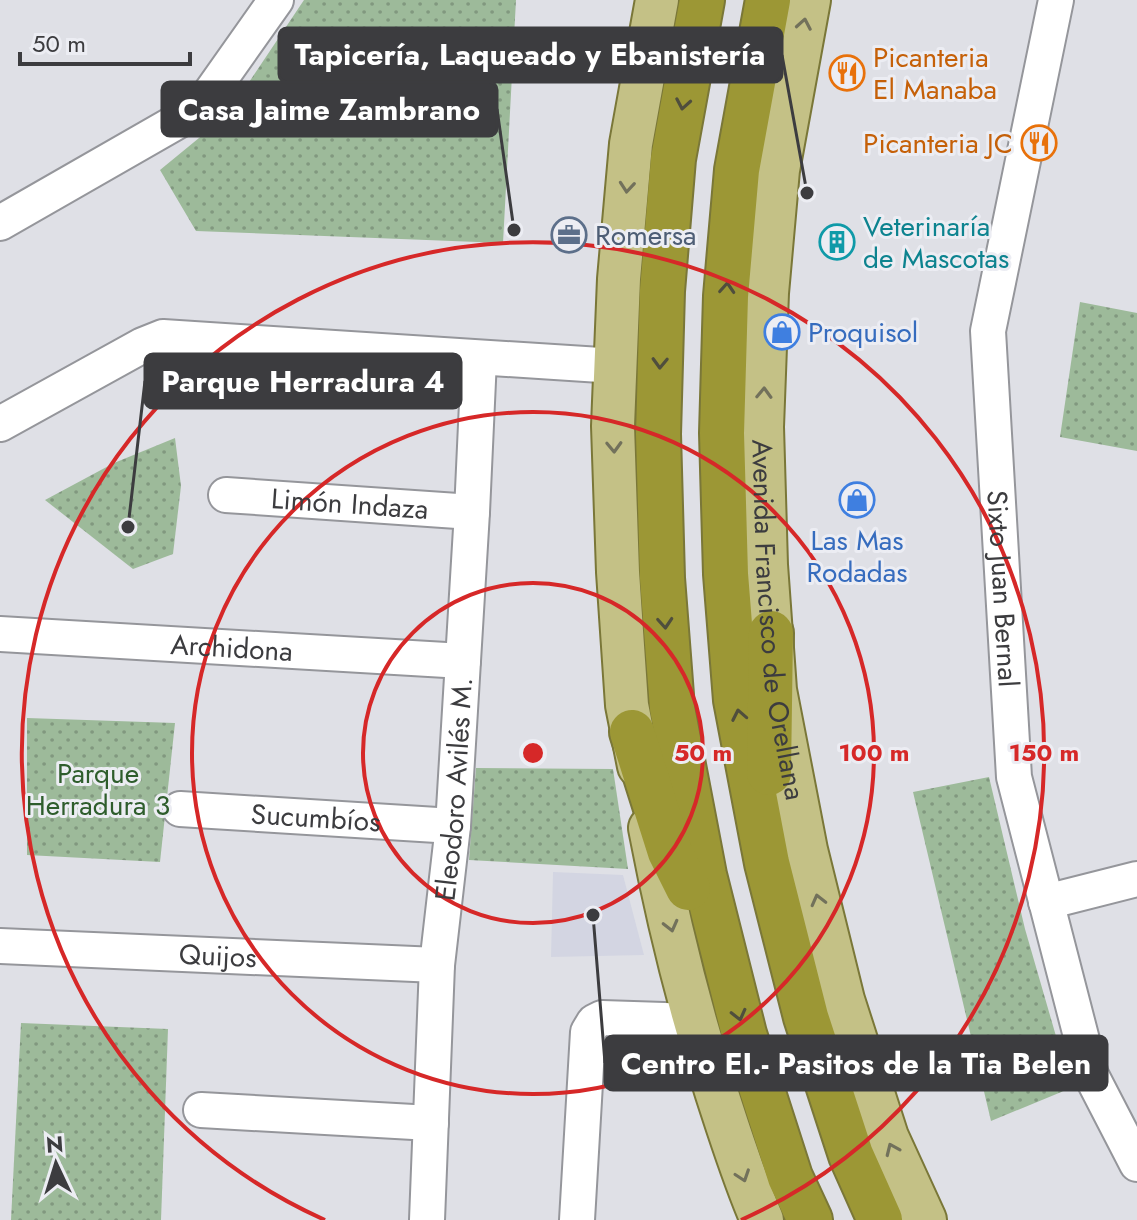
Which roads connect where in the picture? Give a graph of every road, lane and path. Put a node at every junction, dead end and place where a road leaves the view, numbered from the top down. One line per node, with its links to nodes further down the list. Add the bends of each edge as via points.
1 (276, 0): 7 (street, via 199,109)
2 (657, 0): 9 (main road, one-way to 9, via 631,144)
3 (702, 0): 24 (highway, one-way to 24, via 673,159 658,434 672,708)
4 (768, 0): 19 (highway, Avenida Francisco de Orellana, one-way to 4, via 736,700 722,433 737,170)
5 (809, 0): 13 (main road, Avenida Francisco de Orellana, one-way to 5, via 762,427 767,293 778,170)
6 (1056, 0): 21 (street, Sixto Juan Bernal, via 988,331 1014,777)
7 (0, 223)
8 (479, 359): 9 (street); 10 (street, via 163,337); 12 (street, Eleodoro Avilés M.)
9 (616, 366): 16 (main road, one-way to 16, via 618,572)
10 (0, 424)
11 (226, 495): 12 (street, Limón Indaza)
12 (472, 512): 15 (street, Eleodoro Avilés M.)
13 (771, 633): 19 (highway); 34 (main road, Avenida Francisco de Orellana, one-way to 13, via 887,1137 843,1000 806,850 775,690)
14 (0, 634): 15 (street, Archidona)
15 (463, 661): 18 (street, Eleodoro Avilés M.)
16 (632, 732): 24 (highway, via 670,852); 25 (main road, one-way to 25, via 659,875)
17 (180, 809): 18 (street, Sucumbíos)
18 (453, 826): 23 (street, Eleodoro Avilés M.)
19 (767, 863): 33 (highway, Avenida Francisco de Orellana, via 806,1017 851,1155)
20 (1137, 879): 21 (street)
21 (1046, 902): 28 (street, Sixto Juan Bernal, via 1091,1075)
22 (0, 946): 23 (street, Quijos)
23 (437, 965): 27 (street, Eleodoro Avilés M.)
24 (727, 967): 32 (highway, one-way to 32, via 790,1177)
25 (695, 1021): 30 (street, via 602,1018 588,1032); 31 (main road, one-way to 31, via 745,1183)
26 (201, 1110): 27 (street)
27 (431, 1123): 29 (street, Eleodoro Avilés M.)
28 (1137, 1164)
29 (427, 1220)
30 (577, 1220)
31 (762, 1220)
32 (810, 1220)
33 (880, 1220)
34 (925, 1220)

